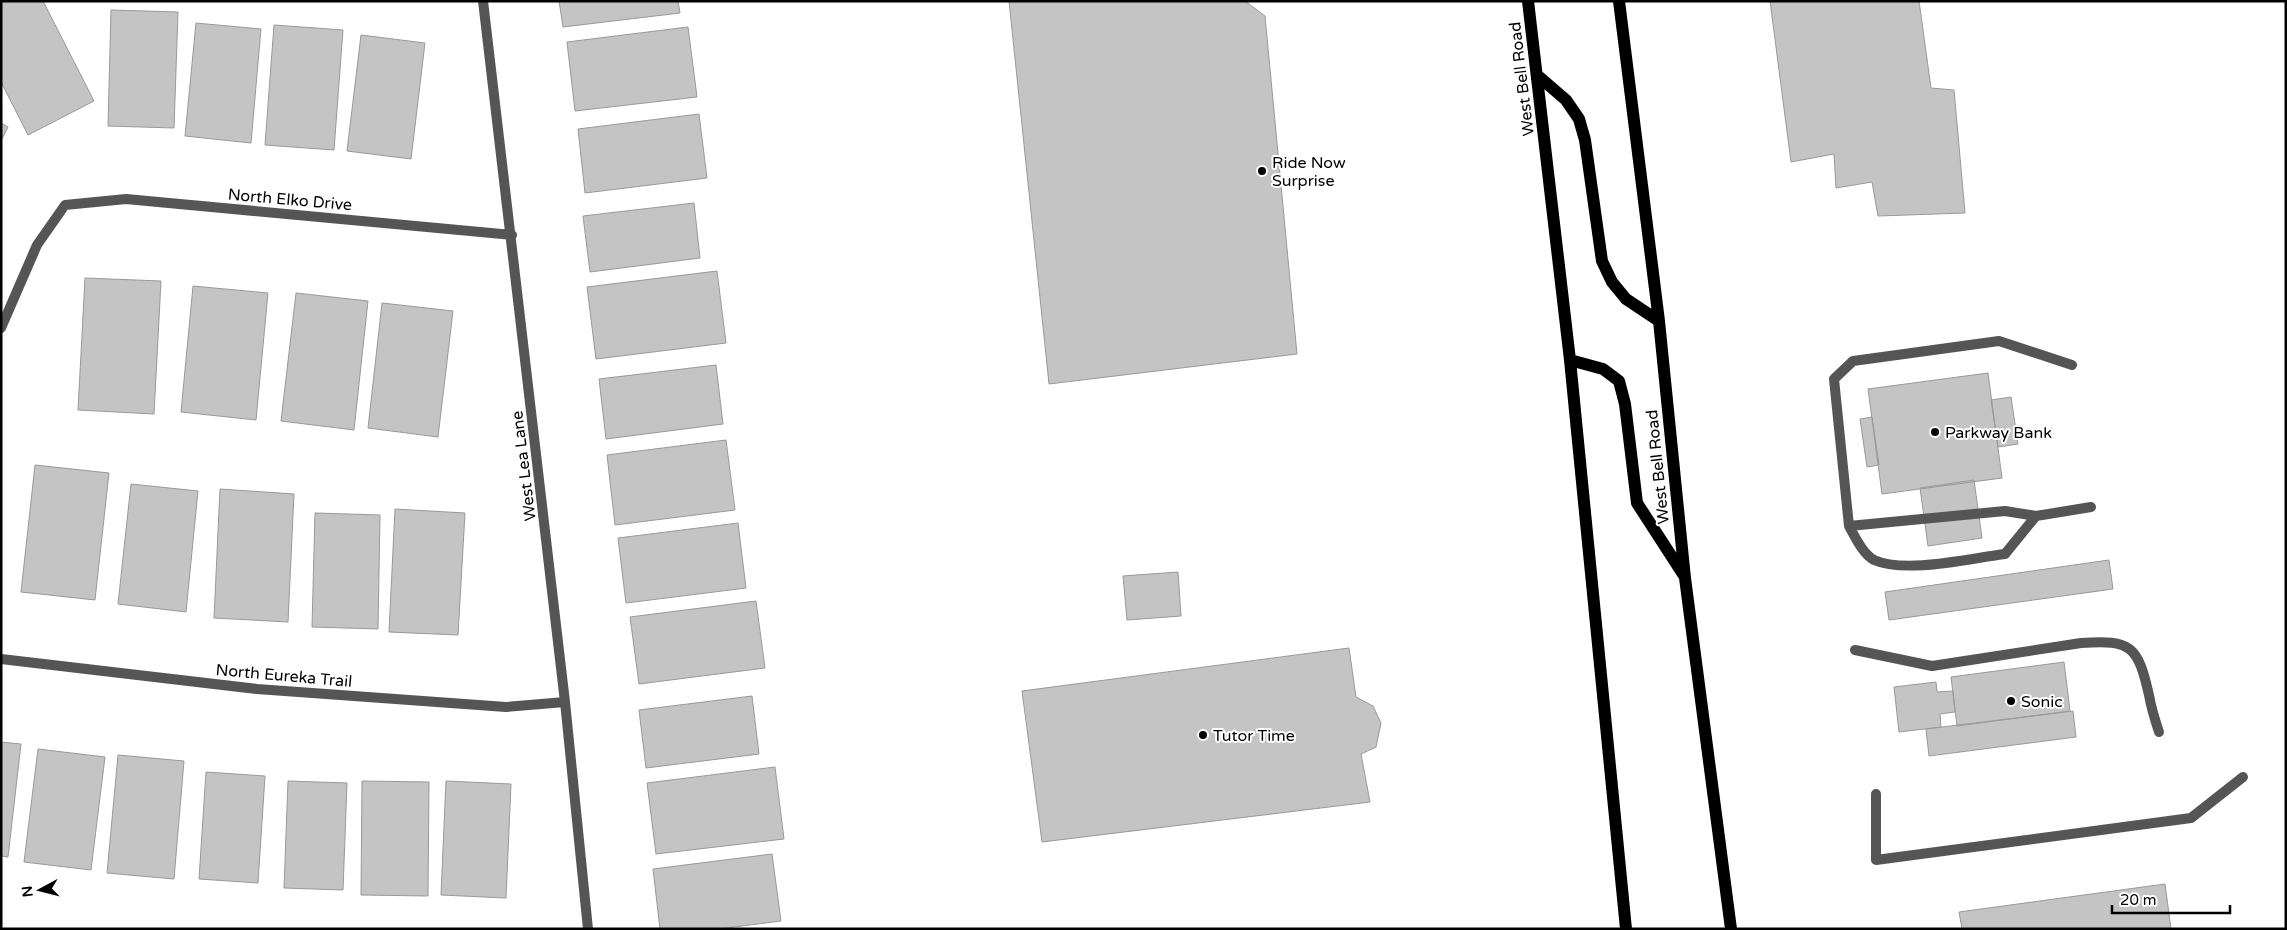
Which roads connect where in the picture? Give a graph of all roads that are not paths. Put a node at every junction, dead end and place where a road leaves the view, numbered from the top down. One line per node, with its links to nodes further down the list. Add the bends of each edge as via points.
1 (484, 1): 5 (street, West Lea Lane)
2 (1528, 1): 4 (main road, West Bell Road)
3 (1619, 1): 6 (main road, West Bell Road)
4 (1537, 75): 6 (main road, via 1566,100 1579,119 1585,140 1602,261 1612,282 1626,299); 8 (main road, West Bell Road)
5 (512, 235): 7 (street, North Elko Drive, via 126,199 65,206 37,245); 16 (street, West Lea Lane)
6 (1659, 321): 13 (main road, West Bell Road)
7 (1, 328)
8 (1570, 360): 13 (main road, via 1603,368 1619,381 1638,503); 21 (main road, West Bell Road)
9 (2072, 365): 12 (street, via 1999,341 1853,361 1834,379)
10 (2091, 507): 11 (street)
11 (2036, 516): 12 (street, via 2005,511); 12 (street, via 2005,554 1912,566 1892,565 1873,559)
12 (1849, 526)
13 (1685, 578): 22 (main road, West Bell Road)
14 (1855, 650): 17 (street, via 1932,666 2081,643 2103,641 2124,646 2136,654 2144,669)
15 (1, 659): 16 (street, North Eureka Trail, via 257,689 506,707)
16 (565, 702): 20 (street, West Lea Lane)
17 (2158, 732)
18 (2244, 777): 19 (street, via 2191,818 1876,860)
19 (1876, 794)
20 (588, 929)
21 (1626, 929)
22 (1731, 929)

